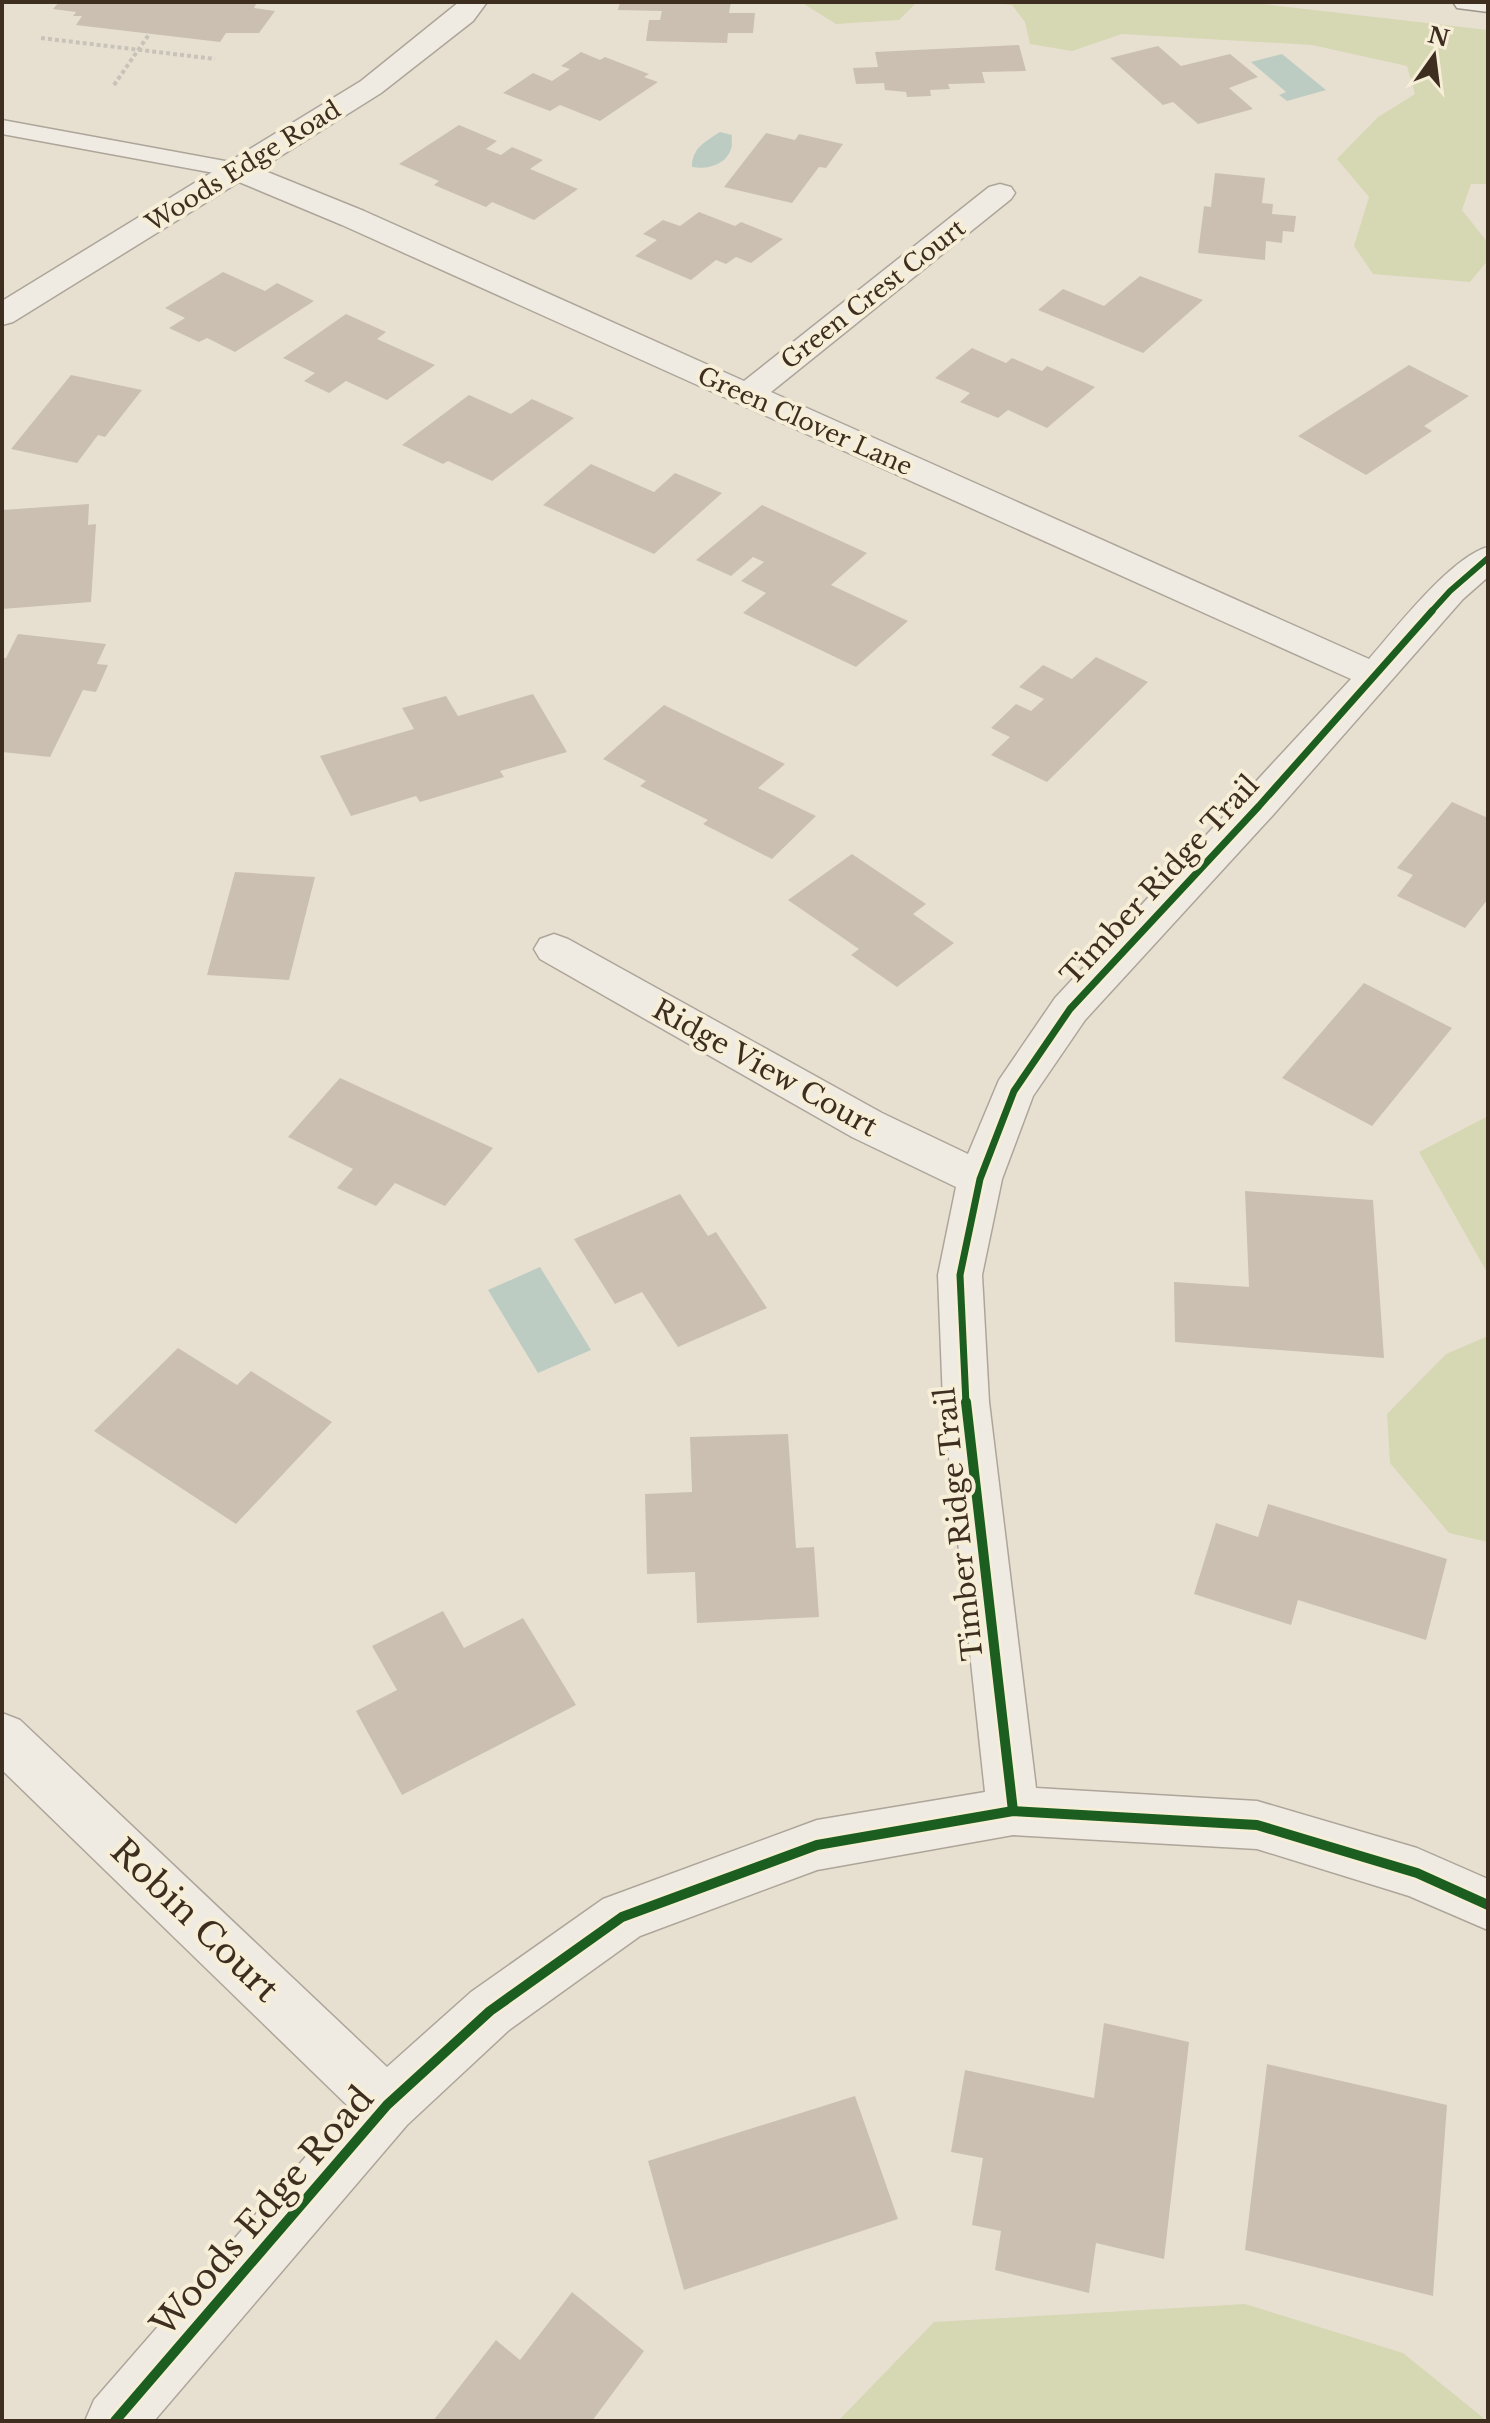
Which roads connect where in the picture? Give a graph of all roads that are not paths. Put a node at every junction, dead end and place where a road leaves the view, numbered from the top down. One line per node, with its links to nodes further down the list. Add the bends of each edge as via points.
1 (473, 2): 5 (street, Woods Edge Road, via 371,87)
2 (1467, 2): 3 (street)
3 (1488, 4)
4 (2, 127): 5 (lane)
5 (236, 170): 7 (street, Woods Edge Road); 8 (street, Green Clover Lane)
6 (1000, 193): 8 (street, Green Crest Court)
7 (2, 315)
8 (747, 395): 10 (street, Green Clover Lane)
9 (1488, 558): 10 (street, Timber Ridge Trail, via 1450,591)
10 (1374, 675): 12 (street, Timber Ridge Trail, via 1070,1009 1014,1091)
11 (554, 949): 12 (street, Ridge View Court, via 867,1125)
12 (980, 1179): 14 (street, Timber Ridge Trail, via 960,1275 966,1402)
13 (2, 1736): 16 (street, Robin Court)
14 (1013, 1811): 15 (street, Woods Edge Road, via 1257,1825 1417,1873); 16 (street, Woods Edge Road, via 817,1845 622,1917 490,2011)
15 (1488, 1905)
16 (387, 2105): 17 (street, Woods Edge Road)
17 (115, 2421)

